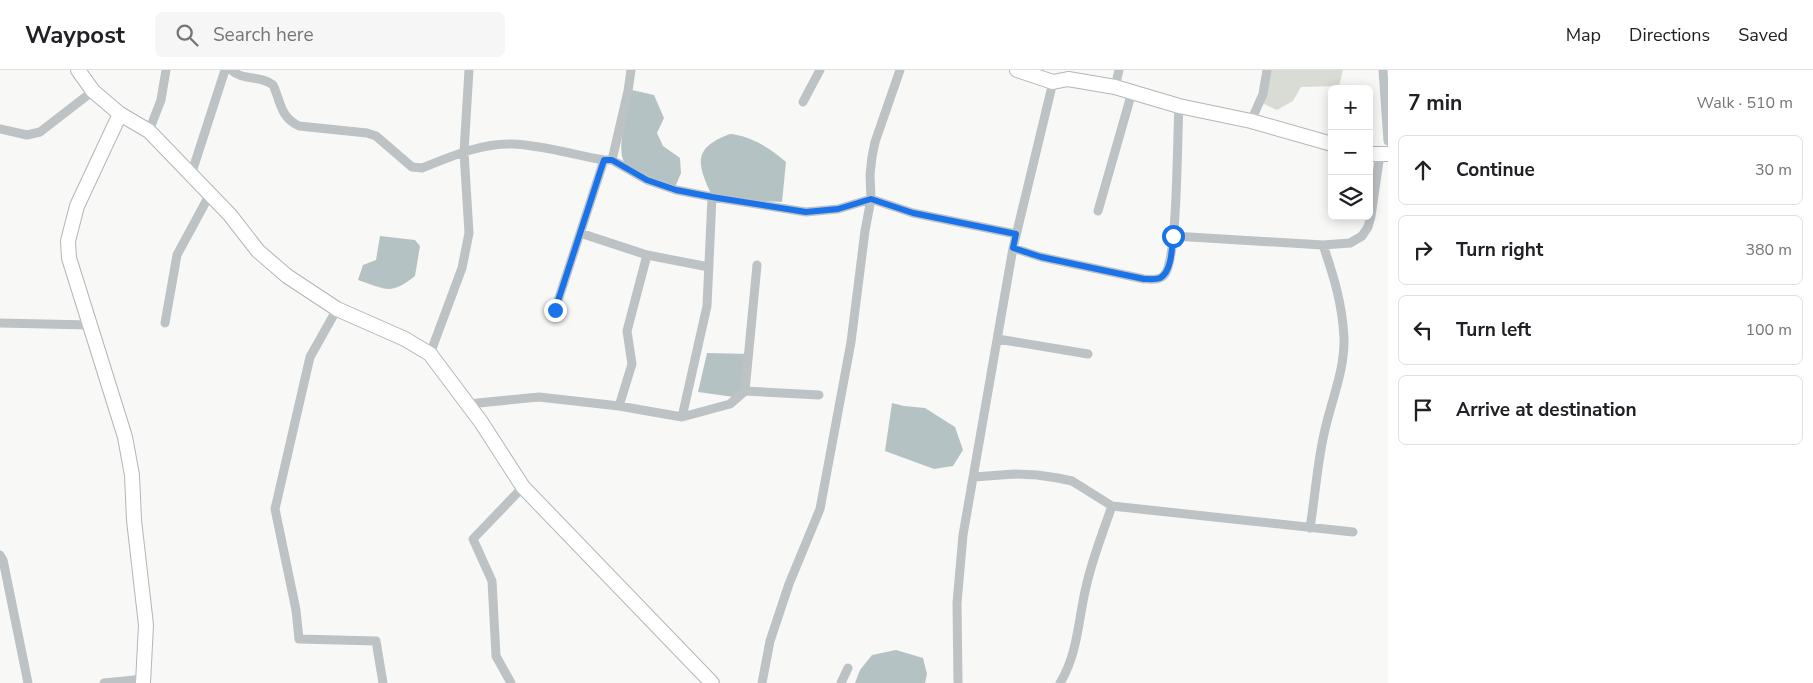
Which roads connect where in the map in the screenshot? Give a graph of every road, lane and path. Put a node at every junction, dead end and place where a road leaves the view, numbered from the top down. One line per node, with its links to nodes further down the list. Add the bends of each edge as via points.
1 (78, 70): 15 (street)
2 (166, 70): 22 (street, via 161,100)
3 (225, 70): 28 (street)
4 (232, 70): 25 (street, via 273,85 285,114 299,126 376,136 412,167 422,168)
5 (469, 70): 25 (street)
6 (631, 70): 27 (street)
7 (820, 70): 17 (street)
8 (900, 70): 31 (street, via 875,142 870,175)
9 (1017, 70): 13 (street)
10 (1119, 70): 14 (street)
11 (1268, 70): 20 (street)
12 (1383, 70): 23 (street)
13 (1053, 82): 14 (street, via 1068,79); 34 (street)
14 (1115, 87): 16 (street)
15 (93, 91): 19 (street); 21 (street, via 40,132 26,135)
16 (1132, 92): 18 (street); 32 (street)
17 (803, 102)
18 (1179, 106): 20 (street); 35 (street)
19 (120, 114): 22 (street); 45 (street, via 77,206 68,241 69,258)
20 (1252, 121): 24 (street)
21 (0, 129)
22 (149, 132): 28 (street)
23 (1388, 141)
24 (1328, 143)
25 (464, 152): 27 (street, via 511,144); 47 (street, via 469,233 462,268)
26 (1379, 154): 36 (street, via 1368,227 1362,236 1350,243)
27 (608, 160): 30 (street, via 647,180); 33 (street)
28 (191, 175): 29 (street)
29 (210, 194): 41 (street, via 258,251 287,276); 44 (street, via 177,255)
30 (712, 197): 31 (street, via 806,212 838,209); 40 (street)
31 (871, 199): 34 (street, via 913,213); 67 (street, via 851,342 820,509 770,641)
32 (1098, 211)
33 (580, 233): 38 (street); 42 (street)
34 (1016, 234): 37 (street)
35 (1173, 236): 36 (street); 37 (street, via 1168,268 1161,278 1155,279 1041,257)
36 (1323, 245): 57 (street, via 1339,293 1344,339 1340,375 1321,448)
37 (1013, 248): 46 (street)
38 (647, 255): 40 (street); 52 (street, via 628,331 632,364)
39 (757, 265): 49 (street)
40 (709, 267): 53 (street, via 707,306)
41 (337, 309): 47 (street, via 405,338); 64 (street, via 310,357 274,509 296,610 299,639 376,641)
42 (555, 310)
43 (0, 323): 45 (street)
44 (165, 323)
45 (90, 325): 61 (street, via 125,437 132,475 146,625)
46 (998, 338): 48 (street); 54 (street)
47 (430, 354): 51 (street)
48 (1088, 354)
49 (745, 391): 50 (street); 53 (street, via 730,404)
50 (819, 395)
51 (468, 404): 52 (street, via 539,397); 55 (street)
52 (619, 406): 53 (street)
53 (682, 417)
54 (974, 477): 56 (street, via 1037,474 1058,478 1072,481); 69 (street, via 963,535 957,603)
55 (523, 487): 65 (street, via 473,539 492,581 496,656); 66 (street)
56 (1112, 506): 57 (street); 70 (street, via 1086,584 1074,654)
57 (1310, 528): 58 (street)
58 (1353, 532)
59 (0, 555): 62 (street)
60 (848, 668): 68 (street)
61 (143, 681): 63 (street)
62 (28, 683)
63 (104, 683)
64 (383, 683)
65 (511, 683)
66 (712, 683)
67 (762, 683)
68 (841, 683)
69 (958, 683)
70 (1060, 683)

